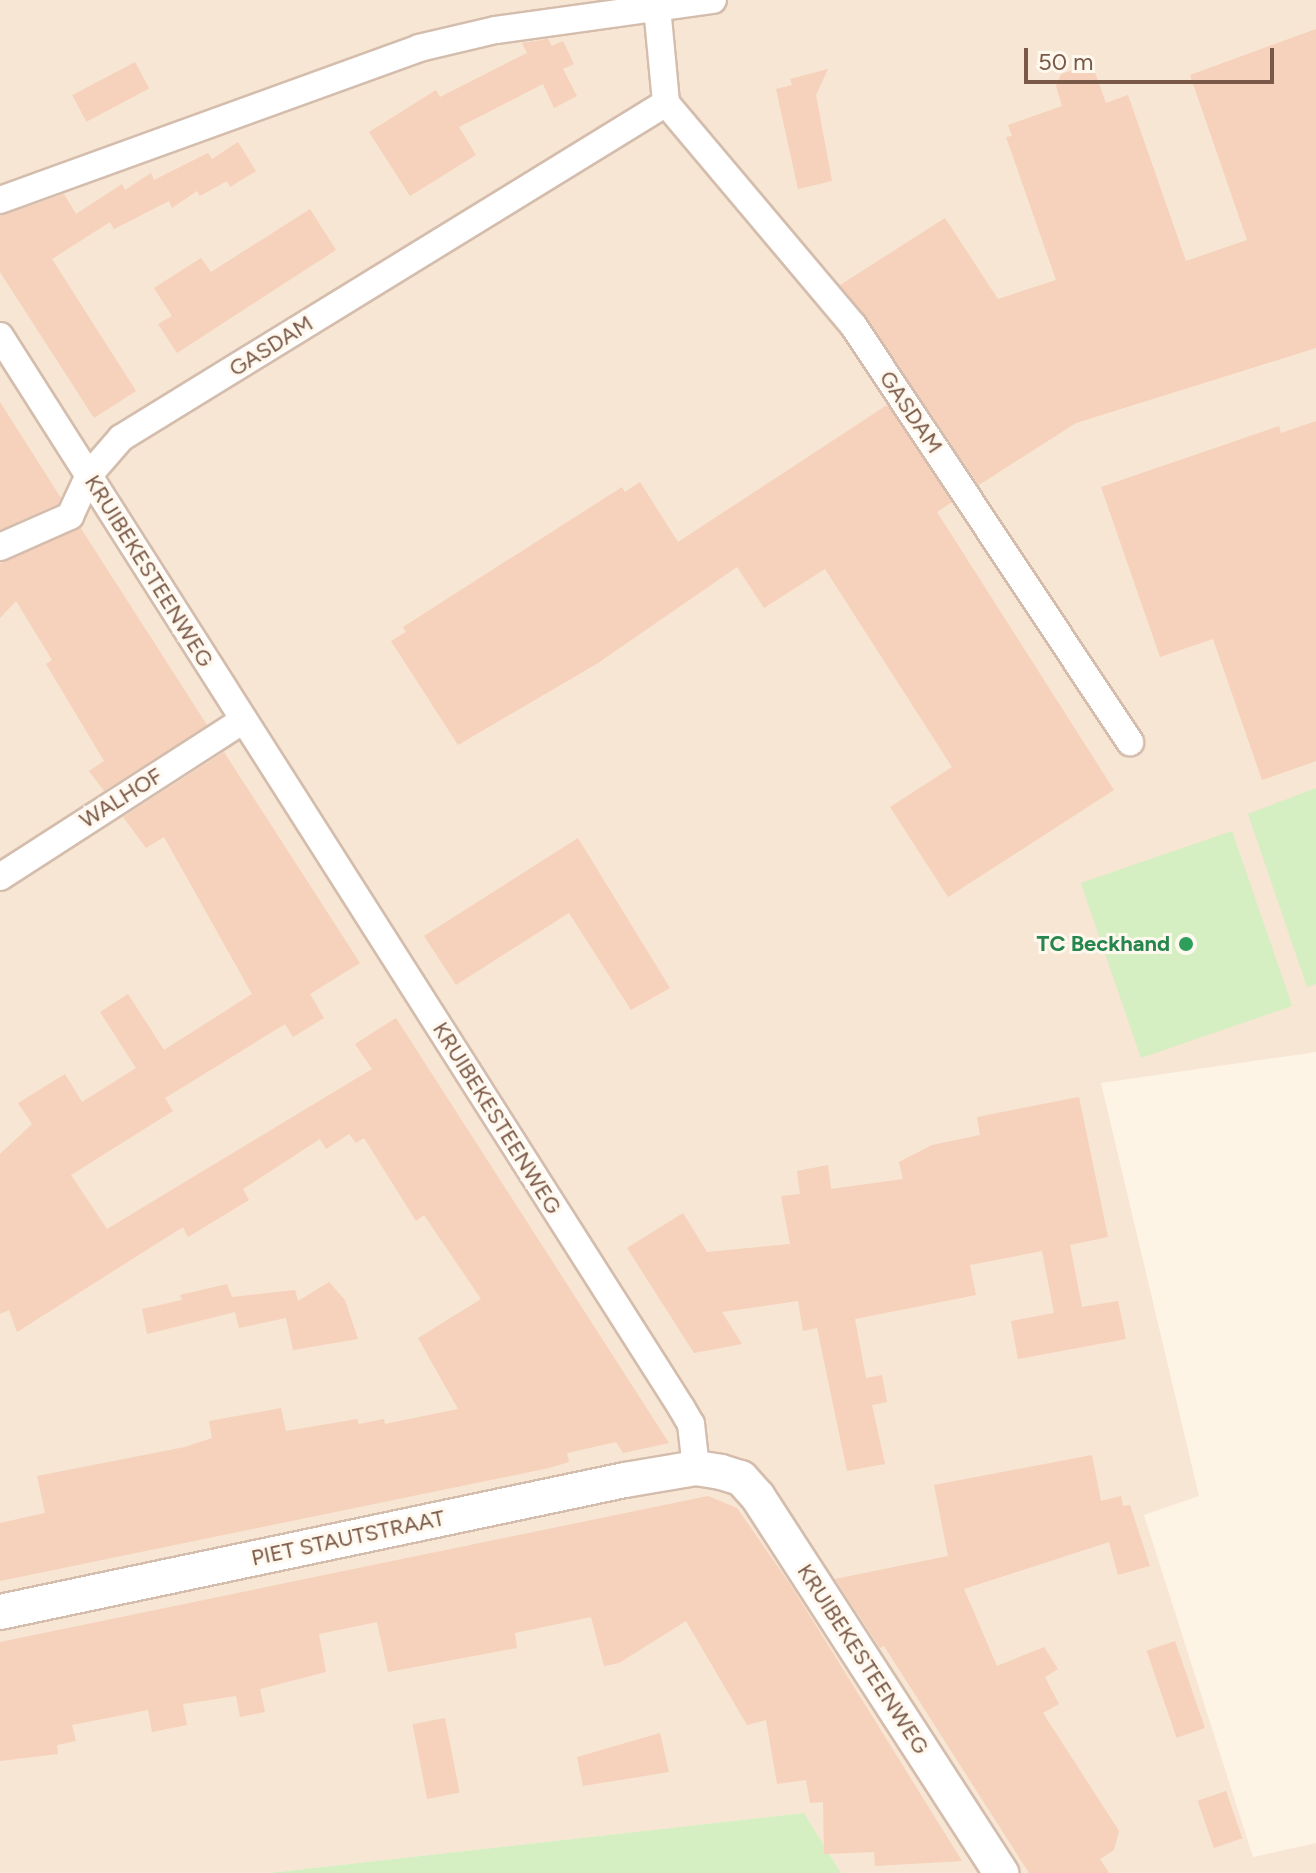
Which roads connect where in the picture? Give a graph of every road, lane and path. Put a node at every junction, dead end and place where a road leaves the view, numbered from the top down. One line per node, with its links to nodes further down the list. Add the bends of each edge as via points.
1 (713, 0): 2 (street)
2 (657, 7): 3 (street); 4 (street, via 496,30 419,48)
3 (666, 103): 6 (street, GASDAM, via 121,438); 9 (street, GASDAM, via 853,325)
4 (0, 200)
5 (0, 336): 6 (street, KRUIBEKESTEENWEG)
6 (89, 475): 7 (street, via 70,516); 8 (street, KRUIBEKESTEENWEG)
7 (0, 547)
8 (244, 720): 10 (street, WALHOF); 11 (street, KRUIBEKESTEENWEG, via 686,1415 695,1441)
9 (1130, 742)
10 (0, 877)
11 (696, 1468): 12 (street, PIET STAUTSTRAAT); 13 (street, KRUIBEKESTEENWEG, via 741,1478 758,1497)
12 (0, 1612)
13 (1001, 1873)

